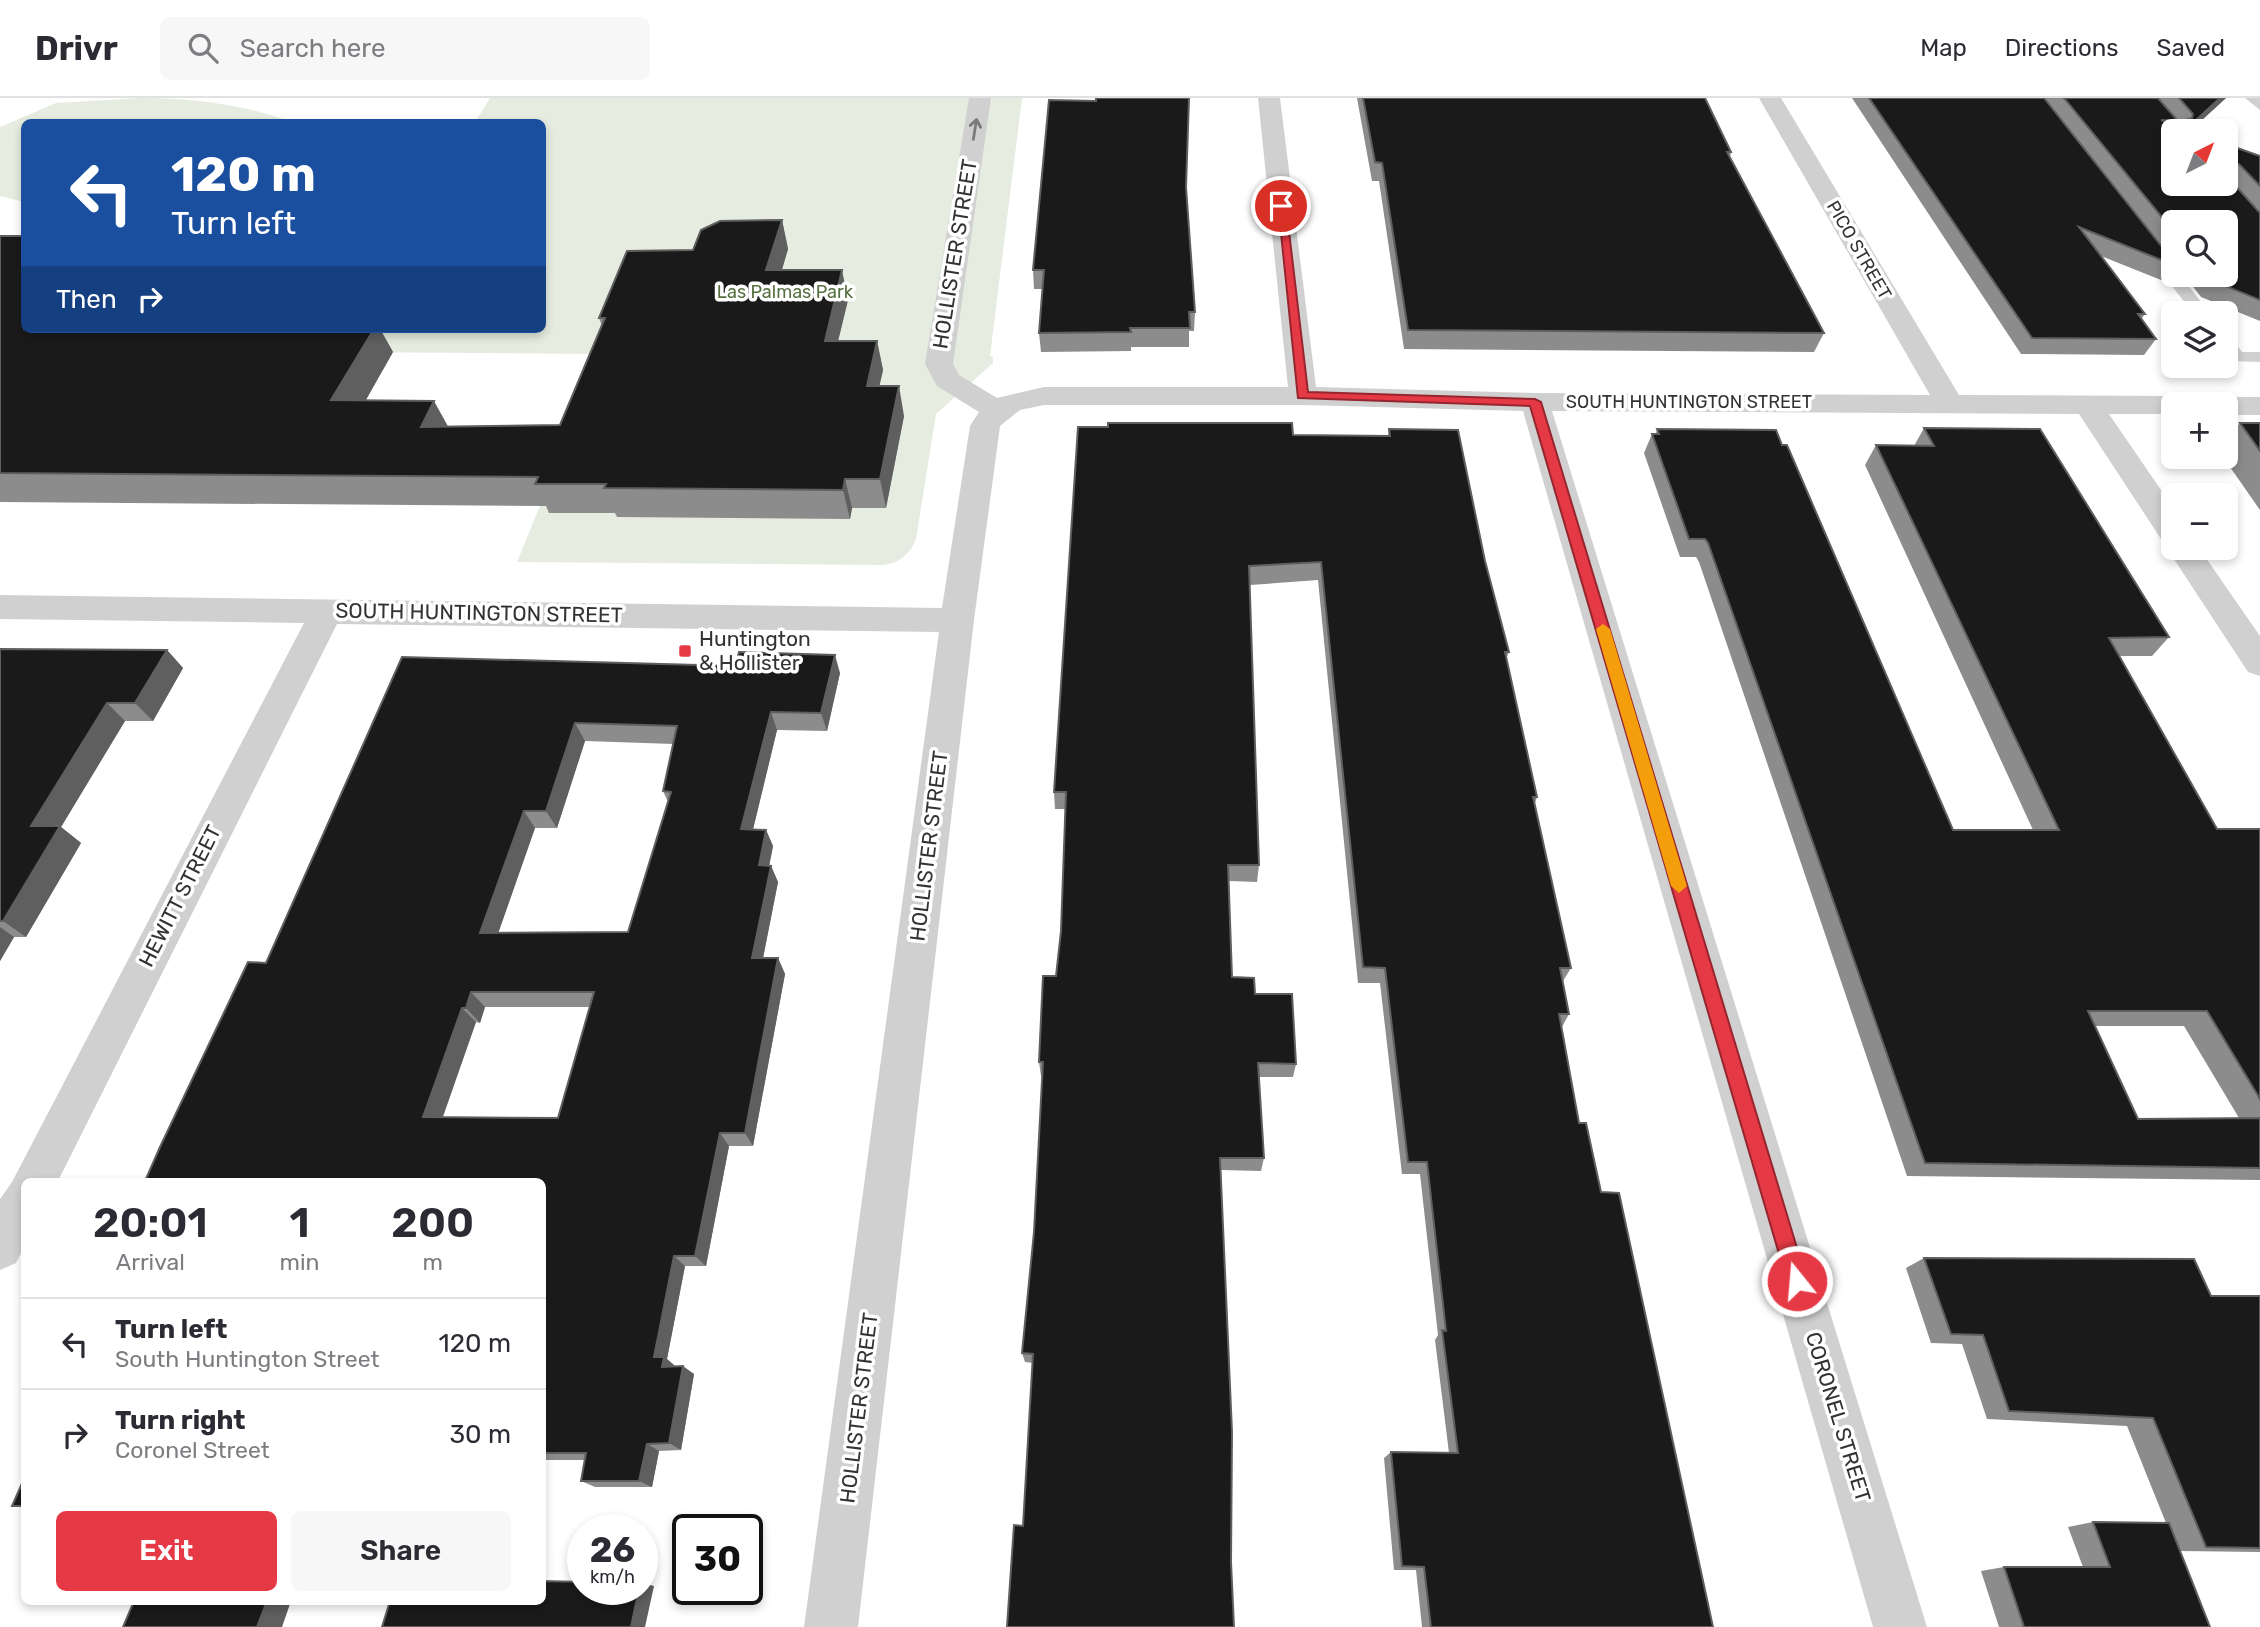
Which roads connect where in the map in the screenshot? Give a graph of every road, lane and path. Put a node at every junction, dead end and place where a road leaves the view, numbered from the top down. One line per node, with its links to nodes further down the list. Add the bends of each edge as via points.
1 (980, 98): 17 (street, HOLLISTER STREET, one-way to 1, via 947,380 939,364)
2 (1269, 98): 10 (street)
3 (1770, 98): 12 (street, PICO STREET)
4 (2252, 98): 5 (lane)
5 (2260, 106)
6 (2143, 238): 7 (lane)
7 (2193, 301)
8 (2238, 357): 9 (lane)
9 (2260, 357)
10 (1303, 396): 11 (street, SOUTH HUNTINGTON STREET); 17 (street, SOUTH HUNTINGTON STREET, via 1044,396)
11 (1535, 402): 12 (street, SOUTH HUNTINGTON STREET); 28 (street, CORONEL STREET)
12 (1949, 402): 13 (street, SOUTH HUNTINGTON STREET)
13 (2088, 405): 14 (street, SOUTH HUNTINGTON STREET); 18 (street)
14 (2161, 405)
15 (2238, 406): 16 (street)
16 (2260, 406)
17 (996, 410): 22 (street, HOLLISTER STREET, via 985,426)
18 (2161, 514)
19 (2191, 560): 23 (street)
20 (0, 607): 21 (street, SOUTH HUNTINGTON STREET)
21 (327, 611): 22 (street, SOUTH HUNTINGTON STREET); 24 (street, HEWITT STREET)
22 (957, 620): 27 (street, HOLLISTER STREET)
23 (2260, 663)
24 (36, 1178)
25 (21, 1205): 26 (street)
26 (0, 1247)
27 (831, 1627)
28 (1900, 1627)

